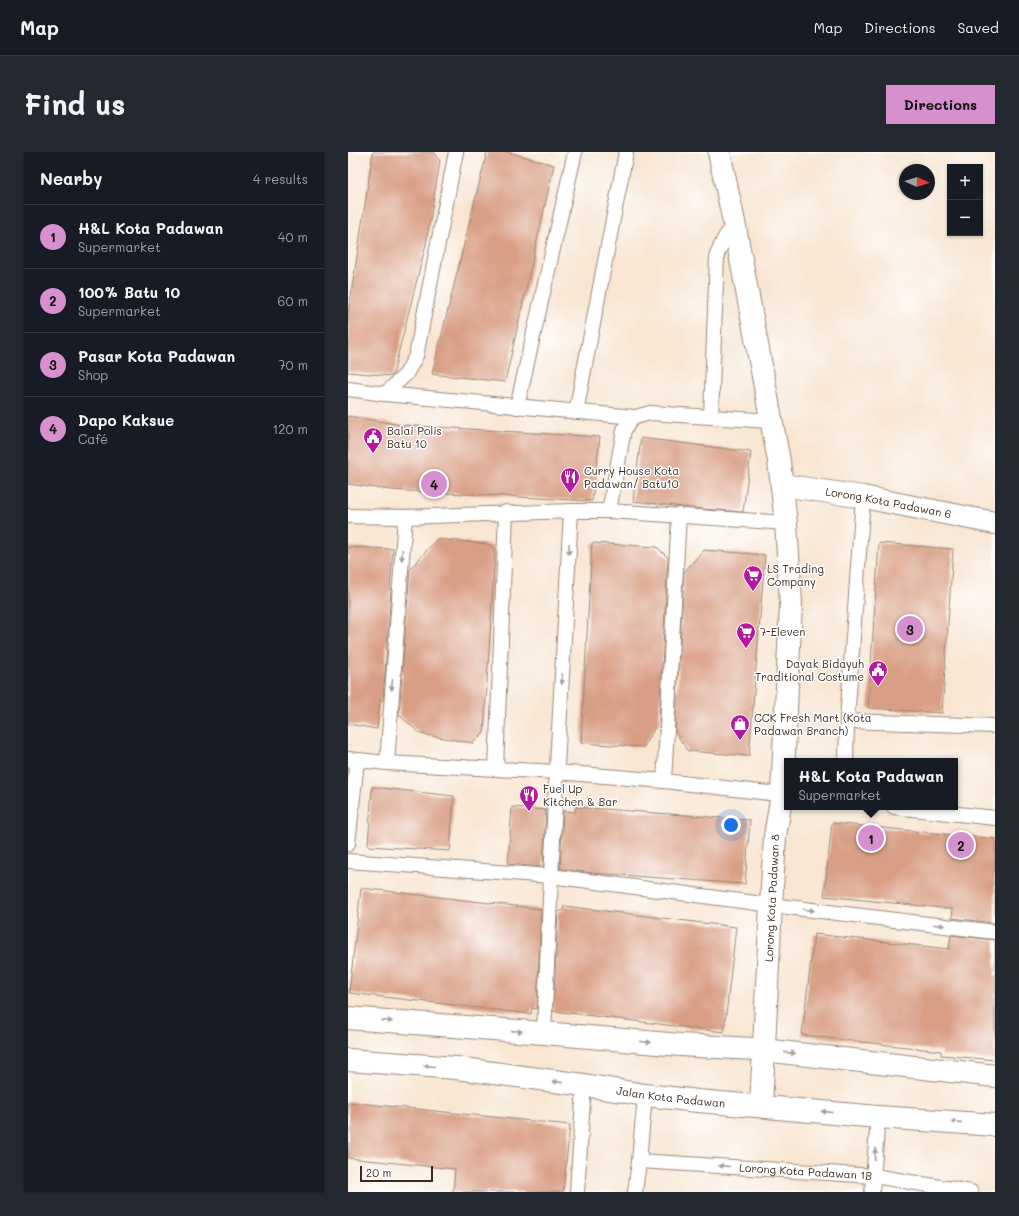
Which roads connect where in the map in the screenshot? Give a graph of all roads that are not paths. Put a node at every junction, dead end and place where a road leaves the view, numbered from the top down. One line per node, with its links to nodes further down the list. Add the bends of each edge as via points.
1 (456, 152): 7 (lane, via 416,356 406,374)
2 (575, 152): 8 (lane)
3 (626, 152): 9 (lane)
4 (719, 152): 5 (main road, Lorong Kota Padawan 8)
5 (734, 222): 11 (lane, via 717,255); 12 (main road, Lorong Kota Padawan 8)
6 (348, 389): 7 (lane)
7 (385, 394): 8 (lane)
8 (516, 407): 9 (lane)
9 (576, 412): 10 (lane)
10 (634, 417): 11 (lane, via 650,413); 16 (lane, via 624,430)
11 (711, 417): 12 (lane)
12 (771, 421): 13 (main road, Lorong Kota Padawan 8)
13 (782, 485): 14 (main road, Lorong Kota Padawan 6); 21 (main road, Lorong Kota Padawan 8)
14 (863, 497): 22 (main road, Lorong Kota Padawan 6); 23 (lane)
15 (571, 510): 16 (lane); 17 (lane); 30 (lane, one-way to 30)
16 (609, 511): 18 (lane)
17 (506, 512): 20 (lane); 29 (lane)
18 (679, 515): 21 (lane); 31 (lane)
19 (348, 516): 20 (lane)
20 (405, 517): 28 (lane, one-way to 28)
21 (786, 523): 25 (main road, Lorong Kota Padawan 8, via 791,604)
22 (995, 523)
23 (847, 721): 24 (lane); 26 (lane)
24 (995, 726)
25 (785, 758)
26 (846, 758)
27 (353, 759): 28 (lane); 35 (lane)
28 (387, 763): 29 (lane)
29 (496, 769): 30 (lane)
30 (557, 772): 31 (lane); 37 (lane)
31 (664, 781): 32 (lane)
32 (784, 794): 38 (main road, Lorong Kota Padawan 8, via 775,836)
33 (922, 810): 34 (lane)
34 (995, 818)
35 (348, 844)
36 (348, 861): 37 (lane)
37 (551, 876): 38 (lane); 41 (lane)
38 (771, 905): 39 (lane, one-way to 39); 42 (main road, Lorong Kota Padawan 8)
39 (995, 932)
40 (348, 1018): 41 (main road, one-way to 41)
41 (544, 1032): 42 (main road, one-way to 42)
42 (765, 1050): 44 (main road, one-way to 44); 47 (main road, Lorong Kota Padawan 8)
43 (348, 1060): 45 (main road, Jalan Kota Padawan, one-way to 43, via 456,1068)
44 (995, 1076)
45 (584, 1085): 46 (main road, Jalan Kota Padawan); 52 (lane)
46 (645, 1095): 47 (main road, Jalan Kota Padawan); 50 (lane)
47 (762, 1106): 48 (main road, Jalan Kota Padawan, one-way to 47)
48 (878, 1117): 49 (main road, Jalan Kota Padawan, one-way to 48); 51 (lane, one-way to 48)
49 (995, 1125)
50 (639, 1161): 51 (lane, Lorong Kota Padawan 1B, one-way to 50); 53 (lane)
51 (874, 1176): 54 (lane); 55 (lane, Lorong Kota Padawan 1B)
52 (577, 1192)
53 (635, 1192)
54 (872, 1192)
55 (971, 1192)

